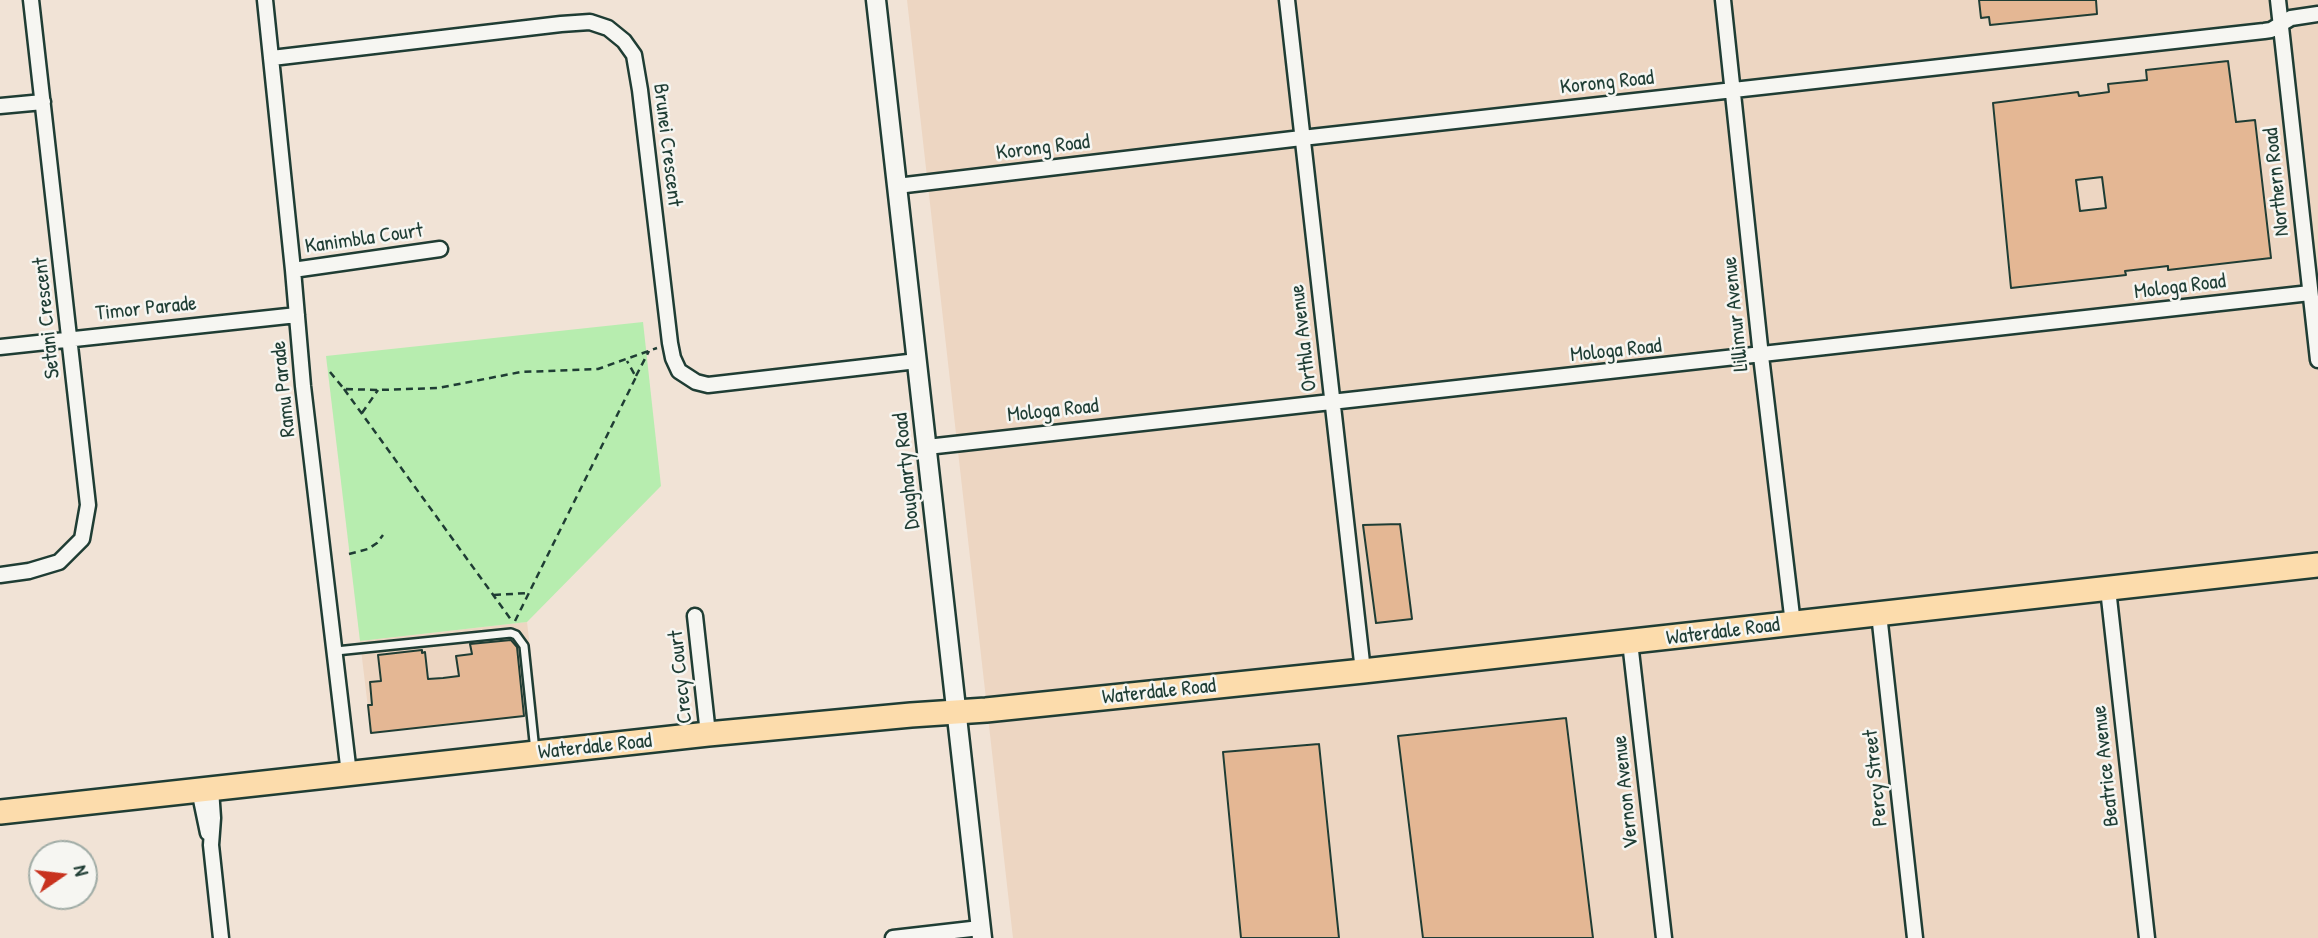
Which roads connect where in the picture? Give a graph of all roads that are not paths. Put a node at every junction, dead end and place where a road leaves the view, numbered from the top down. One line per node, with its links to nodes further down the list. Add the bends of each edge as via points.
1 (31, 0): 11 (street, Setani Crescent)
2 (265, 0): 9 (street, Ramu Parade)
3 (876, 0): 14 (street, Dougharty Road)
4 (1287, 0): 13 (street, Orthla Avenue)
5 (1723, 0): 10 (street, Lillimur Avenue)
6 (2278, 0): 8 (street, Northern Road)
7 (2318, 14): 8 (street, Korong Road)
8 (2281, 24): 10 (street, Korong Road, via 2264,31); 17 (street, Northern Road)
9 (272, 58): 16 (street, Ramu Parade); 23 (street, Brunei Crescent, via 561,24 590,22 608,28 634,55 670,343 679,371 708,385)
10 (1734, 90): 13 (street, Korong Road); 21 (street, Lillimur Avenue)
11 (43, 102): 12 (street); 19 (street, Setani Crescent)
12 (0, 106)
13 (1302, 138): 14 (street, Korong Road); 24 (street, Orthla Avenue)
14 (897, 186): 23 (street, Dougharty Road)
15 (440, 249): 16 (street, Kanimbla Court)
16 (293, 270): 18 (street, Ramu Parade)
17 (2310, 293): 21 (street, Mologa Road); 22 (street, Northern Road)
18 (297, 315): 19 (street, Timor Parade); 33 (street, Ramu Parade)
19 (71, 339): 20 (street, Timor Parade); 27 (street, Setani Crescent, via 89,505 82,539 59,562)
20 (0, 347)
21 (1761, 356): 24 (street, Mologa Road); 31 (street, Lillimur Avenue)
22 (2318, 360)
23 (917, 361): 25 (street, Dougharty Road)
24 (1333, 402): 25 (street, Mologa Road); 34 (street, Orthla Avenue)
25 (927, 447): 35 (street, Dougharty Road)
26 (2318, 565): 28 (main road, Waterdale Road)
27 (0, 575)
28 (2108, 589): 29 (main road, Waterdale Road); 46 (street, Beatrice Avenue)
29 (1879, 614): 31 (main road, Waterdale Road); 45 (street, Percy Street)
30 (695, 616): 36 (street, Crecy Court)
31 (1793, 624): 32 (main road, Waterdale Road)
32 (1630, 642): 34 (main road, Waterdale Road); 44 (street, Vernon Avenue)
33 (336, 652): 37 (lane, via 516,635 524,646); 38 (street, Ramu Parade)
34 (1363, 671): 35 (main road, Waterdale Road)
35 (957, 711): 36 (main road, Waterdale Road); 41 (street, Dougharty Road)
36 (708, 734): 37 (main road, Waterdale Road)
37 (535, 753): 38 (main road, Waterdale Road)
38 (349, 774): 39 (main road, Waterdale Road)
39 (205, 790): 40 (main road, Waterdale Road); 42 (street, via 213,818 211,845)
40 (0, 813)
41 (981, 933): 43 (street)
42 (221, 938)
43 (893, 938)
44 (1664, 938)
45 (1915, 938)
46 (2147, 938)

